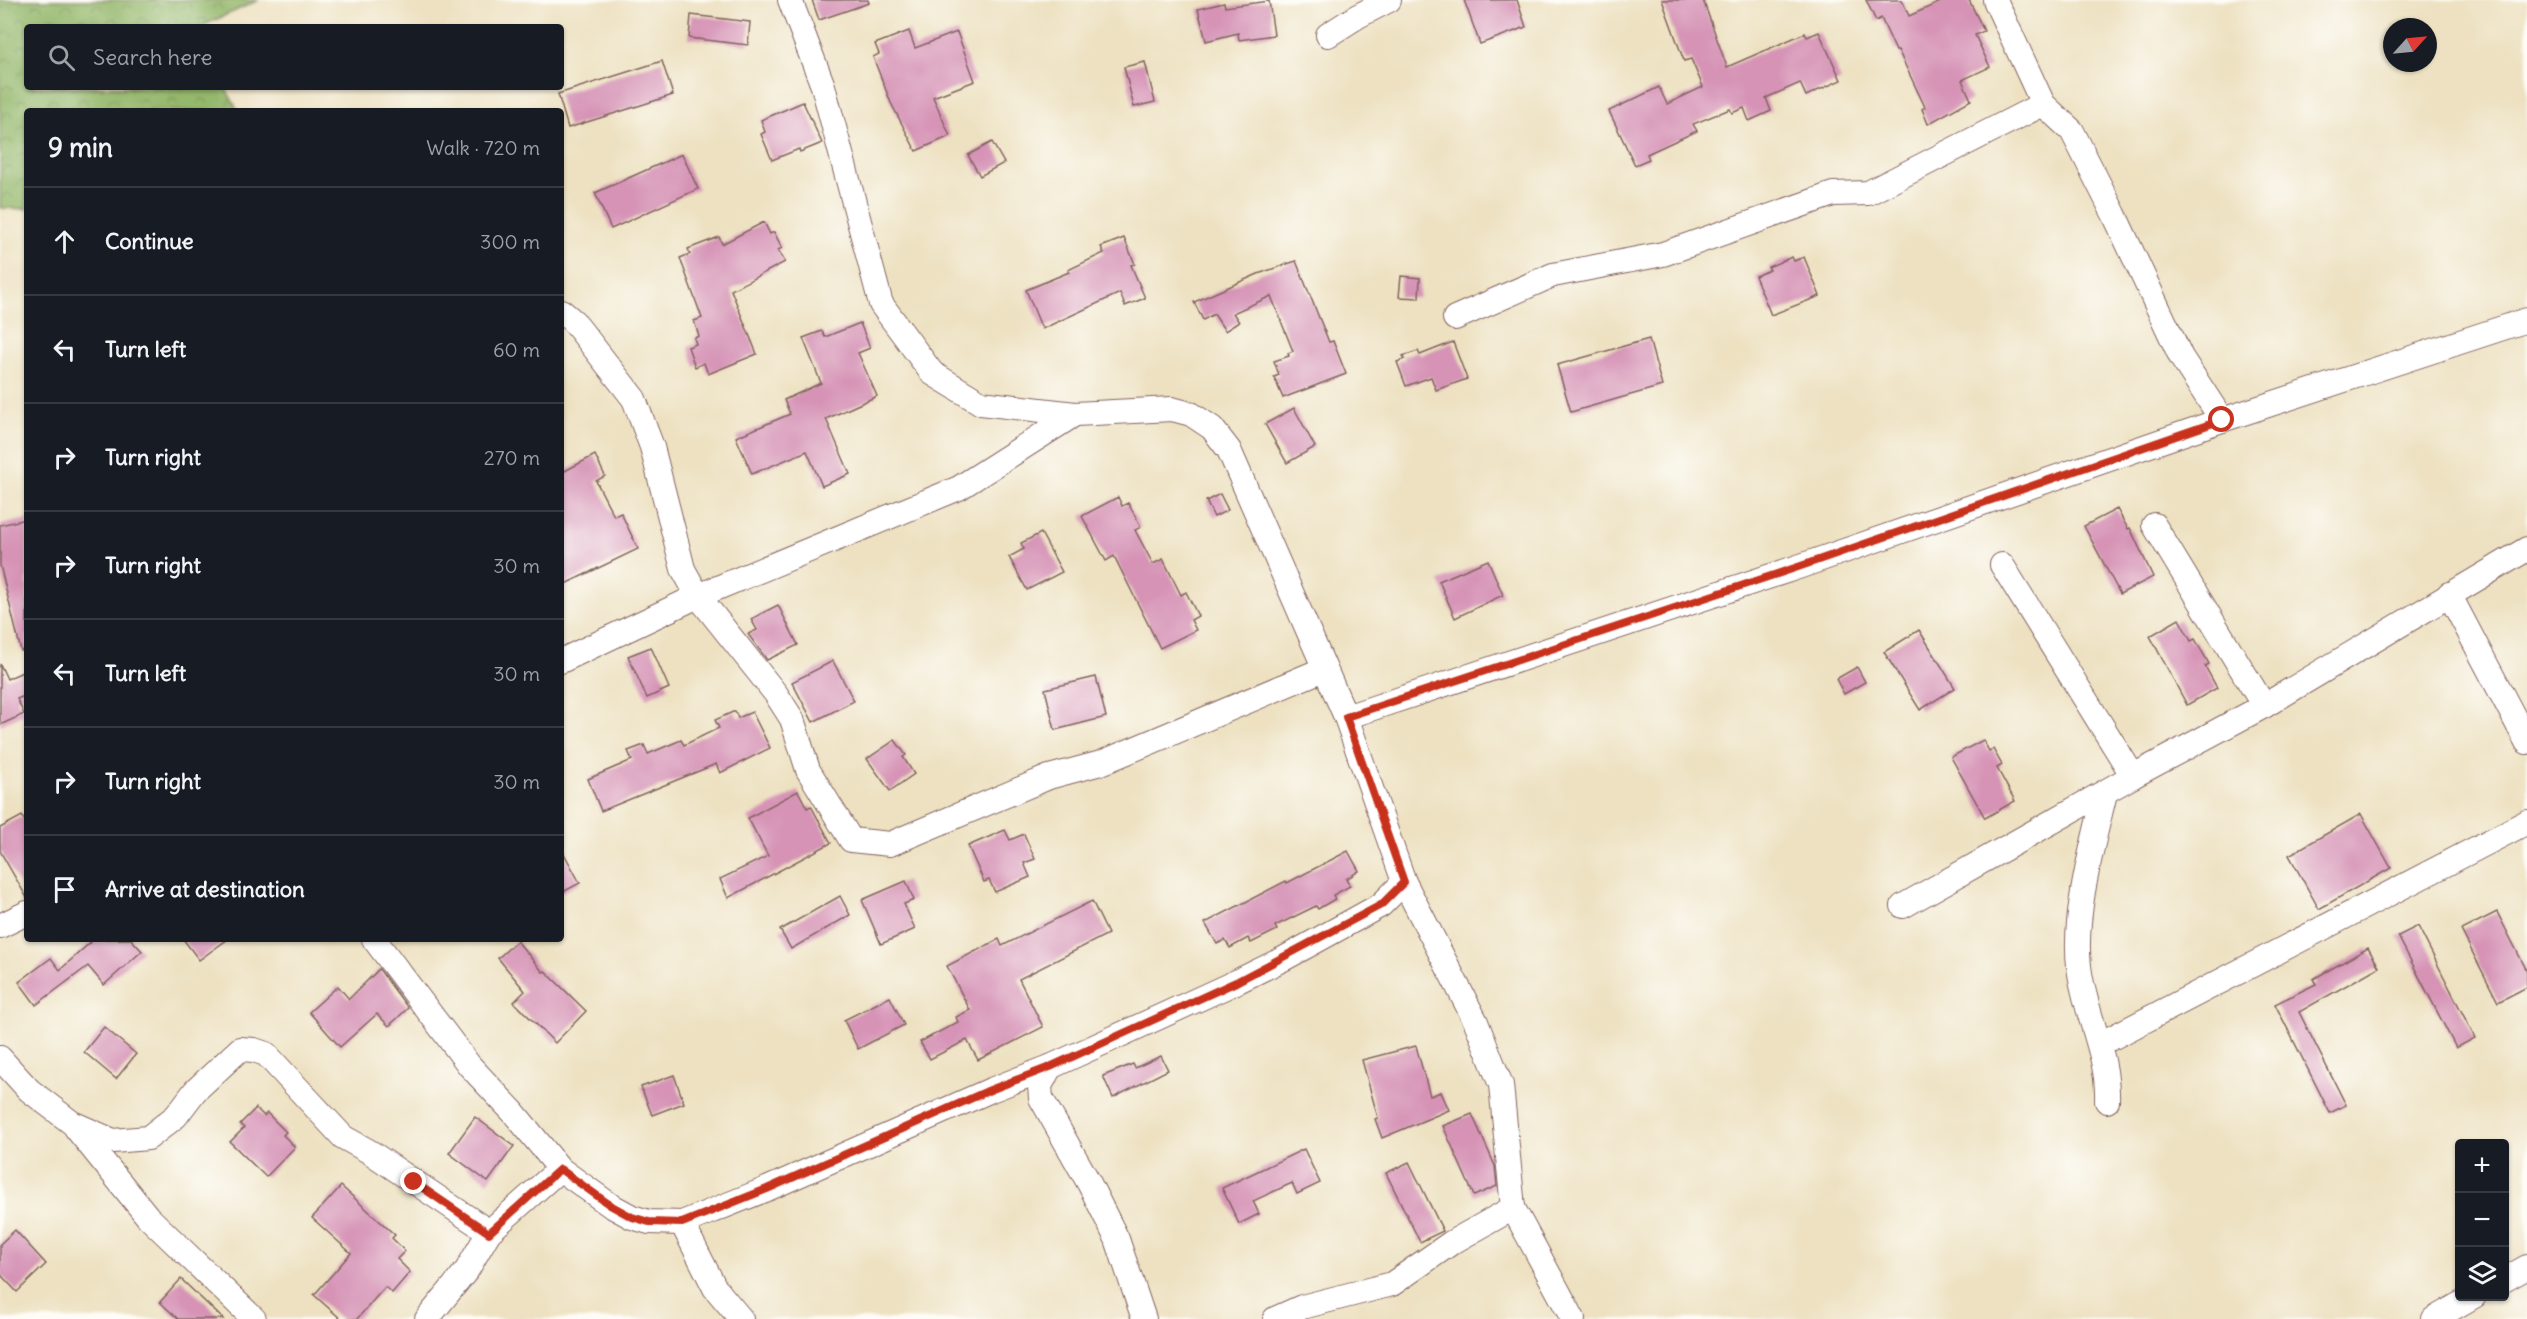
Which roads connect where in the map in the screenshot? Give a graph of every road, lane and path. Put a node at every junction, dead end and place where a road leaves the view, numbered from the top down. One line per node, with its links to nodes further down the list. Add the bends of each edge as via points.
1 (790, 0): 10 (street, via 823,86 880,304 932,373 981,403)
2 (1389, 0): 4 (street)
3 (1995, 0): 6 (street)
4 (1352, 8): 5 (street)
5 (1328, 35)
6 (2043, 104): 8 (street, via 1868,193 1833,194 1663,254 1553,275); 11 (street, via 2072,131 2181,357)
7 (564, 314): 16 (street, via 634,399 652,447 683,569)
8 (1455, 318)
9 (2527, 320): 11 (street)
10 (1075, 414): 16 (street, via 959,488); 18 (street, via 1172,409 1191,414 1212,428 1229,450 1248,489)
11 (2222, 420): 20 (street, via 1786,571)
12 (2154, 525): 19 (street)
13 (2527, 549): 15 (street)
14 (2002, 565): 22 (street)
15 (2449, 594): 19 (street); 21 (street)
16 (698, 596): 17 (street); 18 (street, via 792,719 808,770 851,840 890,844 1049,777 1101,763)
17 (564, 660)
18 (1324, 669): 20 (street)
19 (2264, 706): 22 (street)
20 (1346, 717): 25 (street)
21 (2527, 742)
22 (2133, 776): 23 (street)
23 (2105, 793): 26 (street); 30 (street, via 2078,934 2079,966)
24 (2527, 822): 30 (street)
25 (1404, 882): 32 (street, via 1381,905 1284,958); 36 (street, via 1476,1022 1501,1085)
26 (1903, 906)
27 (24, 914): 28 (street)
28 (0, 926)
29 (376, 942): 35 (street, via 469,1065)
30 (2100, 1044): 33 (street, via 2108,1082)
31 (0, 1058): 34 (street, via 29,1090)
32 (1050, 1067): 37 (street); 45 (street, via 1040,1086 1041,1098 1117,1239)
33 (2107, 1101)
34 (72, 1124): 38 (street, via 113,1141 148,1138 176,1116 195,1091 240,1049 254,1050 266,1054 344,1137); 42 (street, via 148,1217)
35 (560, 1169): 37 (street, via 632,1217); 38 (street)
36 (1513, 1208): 46 (street, via 1451,1243 1392,1284 1302,1307); 47 (street)
37 (682, 1223): 44 (street, via 715,1288)
38 (489, 1233): 43 (street, via 467,1270)
39 (2527, 1267): 40 (street)
40 (2509, 1278)
41 (2465, 1301): 48 (street)
42 (254, 1319)
43 (428, 1319)
44 (741, 1319)
45 (1144, 1319)
46 (1275, 1319)
47 (1573, 1319)
48 (2434, 1319)

